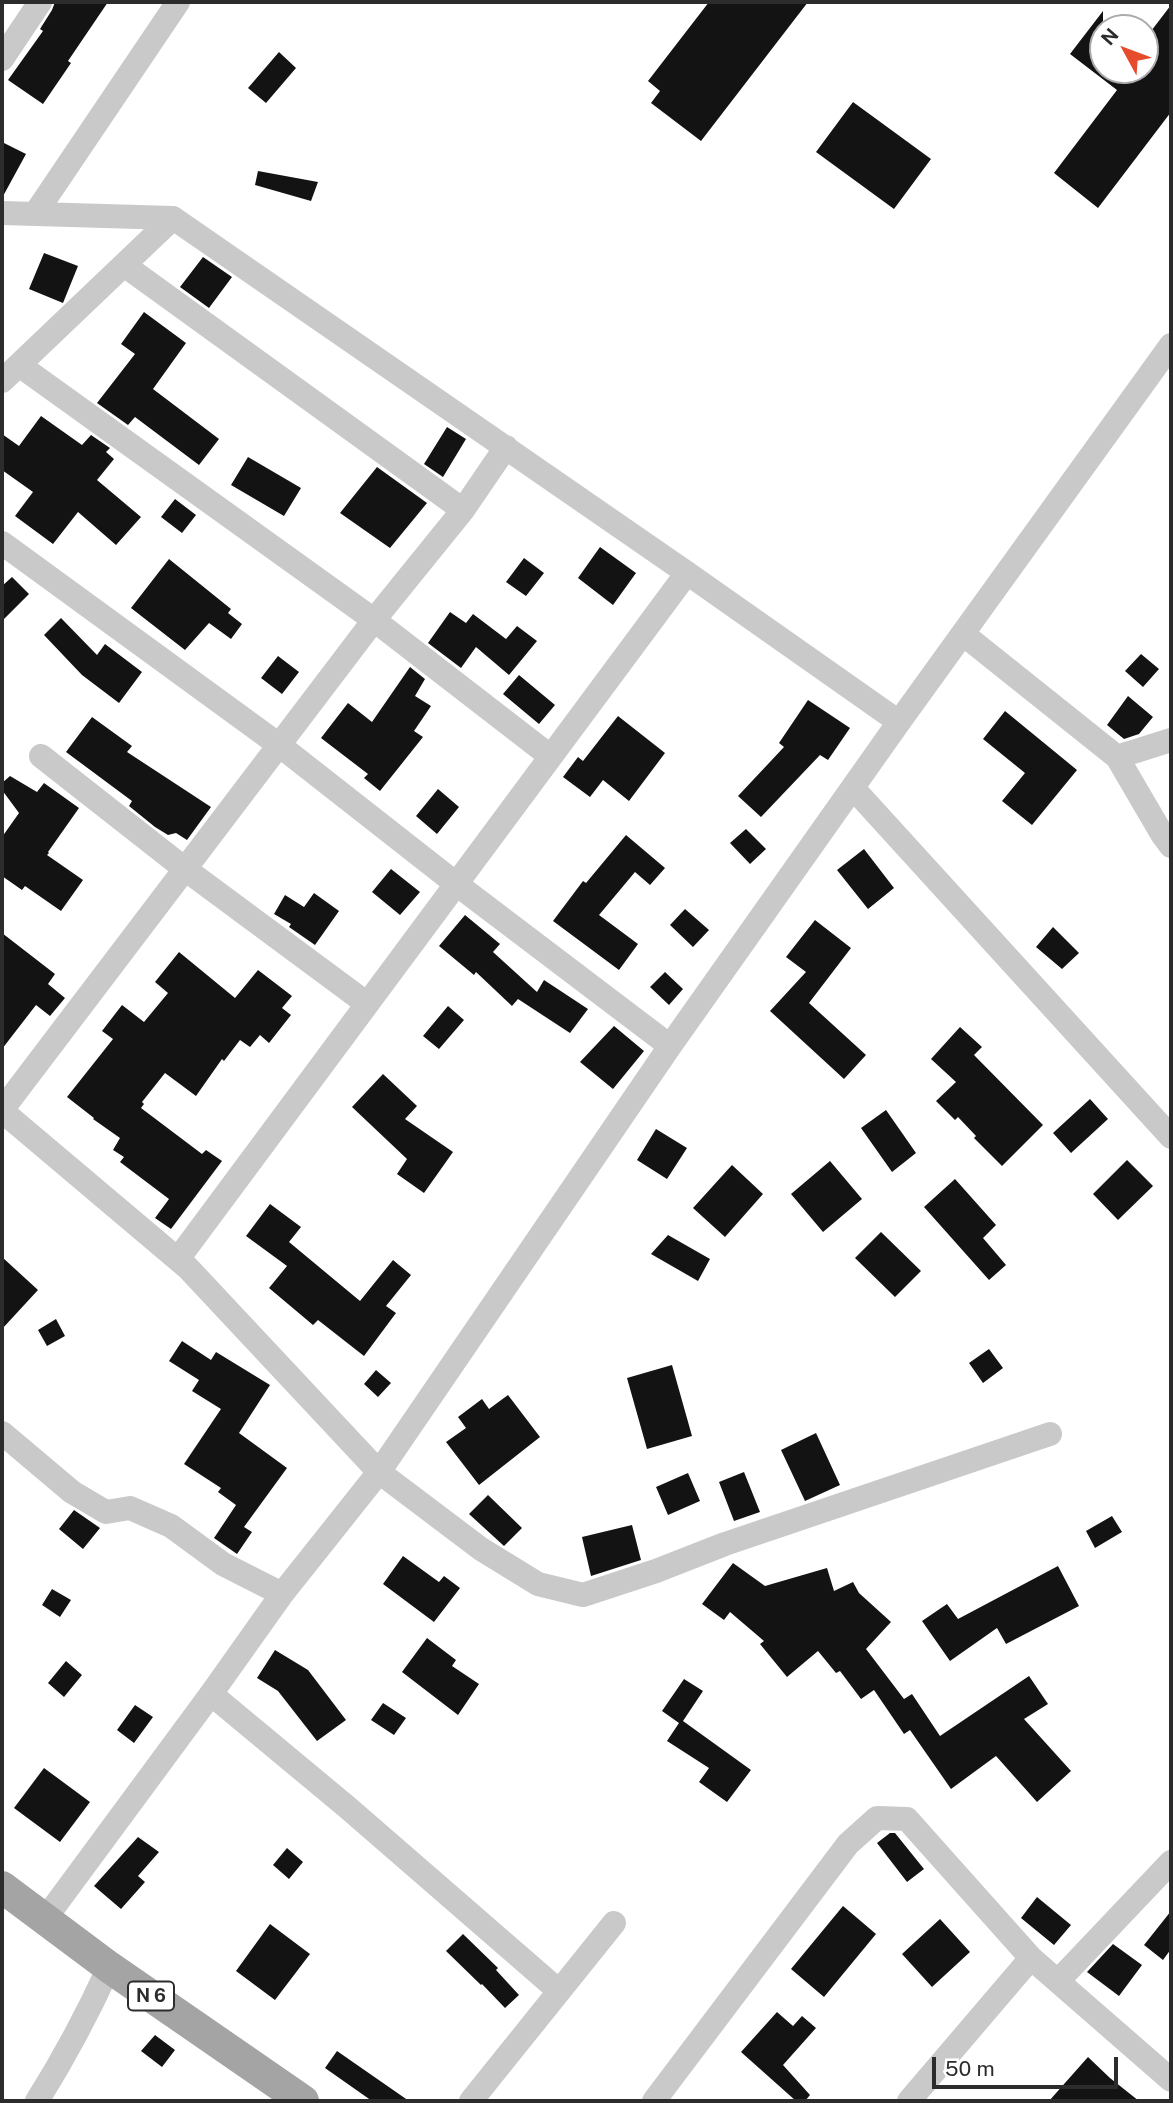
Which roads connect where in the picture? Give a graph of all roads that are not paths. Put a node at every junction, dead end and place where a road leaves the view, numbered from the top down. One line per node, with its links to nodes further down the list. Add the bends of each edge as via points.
1 (40, 2): 3 (street)
2 (178, 2): 5 (street)
3 (2, 59)
4 (2, 213): 5 (street)
5 (35, 214): 6 (street)
6 (173, 218): 7 (street); 10 (street)
7 (124, 265): 9 (street); 11 (street)
8 (1171, 345): 15 (street)
9 (10, 373): 14 (street)
10 (506, 447): 11 (street); 13 (street)
11 (463, 509): 14 (street)
12 (2, 543): 18 (street)
13 (687, 573): 16 (street); 20 (street)
14 (374, 620): 18 (street); 20 (street)
15 (963, 634): 16 (street); 21 (street)
16 (899, 722): 22 (street)
17 (1171, 740): 21 (street)
18 (279, 745): 24 (street); 25 (street)
19 (41, 756): 24 (street)
20 (551, 756): 25 (street)
21 (1117, 757): 23 (street)
22 (853, 788): 27 (street); 29 (street)
23 (1171, 846)
24 (185, 869): 26 (street); 28 (street)
25 (455, 883): 26 (street); 27 (street)
26 (366, 1003): 30 (street)
27 (670, 1046): 33 (street)
28 (2, 1110): 30 (street)
29 (1171, 1137)
30 (178, 1259): 33 (street)
31 (2, 1433): 34 (street, via 72,1492 106,1512 130,1508 171,1526 223,1564)
32 (1050, 1434): 33 (street, via 583,1595 538,1584 481,1549)
33 (379, 1472): 34 (street)
34 (282, 1594): 35 (street)
35 (211, 1694): 38 (street); 43 (street)
36 (1171, 1862): 42 (street)
37 (2, 1887): 38 (main road, N 6)
38 (45, 1919): 41 (main road, N 6)
39 (614, 1923): 43 (street)
40 (1031, 1958): 42 (street); 48 (street, via 907,1819 877,1818 848,1844); 49 (street)
41 (109, 1967): 45 (street); 46 (main road, N 6)
42 (1058, 1981): 44 (street)
43 (559, 1991): 47 (street)
44 (1171, 2080)
45 (37, 2101)
46 (303, 2101)
47 (471, 2101)
48 (654, 2101)
49 (909, 2101)

